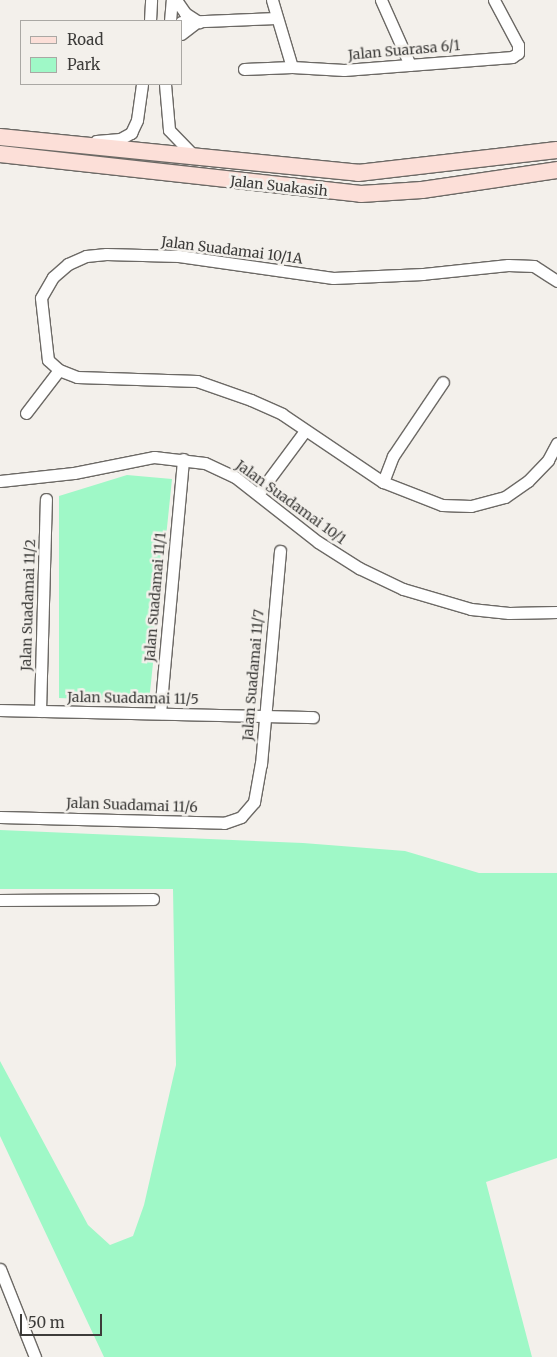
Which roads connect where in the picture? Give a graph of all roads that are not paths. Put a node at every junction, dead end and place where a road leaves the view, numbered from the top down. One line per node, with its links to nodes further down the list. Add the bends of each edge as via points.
1 (152, 0): 7 (street)
2 (174, 0): 8 (street); 10 (street)
3 (272, 0): 6 (street)
4 (380, 0): 12 (street)
5 (494, 0): 12 (street, Jalan Suarasa 6/1, via 518,45 518,52 512,57)
6 (276, 18): 10 (street); 13 (street)
7 (150, 20)
8 (170, 20)
9 (182, 22): 10 (street)
10 (198, 22): 11 (street)
11 (182, 33)
12 (410, 65): 13 (street, Jalan Suarasa 6/1, via 344,70)
13 (292, 67): 14 (street, Jalan Suarasa 6/1)
14 (244, 69)
15 (142, 85): 18 (street, via 137,120 131,133 120,139 92,141)
16 (165, 85): 21 (street, via 169,130 176,141)
17 (0, 137): 18 (main road, Jalan Suakasih)
18 (78, 146): 21 (main road, Jalan Suakasih)
19 (557, 150): 21 (main road, Jalan Suakasih, via 358,173)
20 (3, 156): 22 (main road, Jalan Suakasih, via 361,194)
21 (195, 157)
22 (557, 170)
23 (557, 281): 24 (street, Jalan Suadamai 10/1A, via 534,266 508,265 423,274 333,278 179,256 86,256 53,276 41,298 48,360)
24 (59, 370): 26 (street); 27 (street, via 77,377 196,381 282,414)
25 (443, 382): 32 (street, via 412,424 393,456)
26 (26, 413)
27 (304, 432): 32 (street); 33 (street)
28 (557, 443): 30 (street)
29 (184, 459): 31 (street, Jalan Suadamai 10/1, via 137,459 74,473); 33 (street, Jalan Suadamai 10/1, via 204,463); 39 (street, Jalan Suadamai 11/1)
30 (553, 462): 32 (street, via 505,497 472,506 442,505)
31 (0, 481)
32 (383, 482)
33 (258, 494): 36 (street, Jalan Suadamai 10/1, via 359,568 403,589 471,609)
34 (46, 499): 38 (street, Jalan Suadamai 11/2)
35 (280, 550): 40 (street, Jalan Suadamai 11/7)
36 (557, 612)
37 (0, 710): 38 (street, Jalan Suadamai 11/5)
38 (40, 711): 39 (street, Jalan Suadamai 11/5)
39 (160, 713): 40 (street, Jalan Suadamai 11/5)
40 (264, 715): 41 (street, Jalan Suadamai 11/5); 42 (street, Jalan Suadamai 11/7)
41 (313, 717)
42 (254, 802): 43 (street, Jalan Suadamai 11/6, via 241,817 224,823)
43 (0, 817)
44 (153, 899): 45 (street)
45 (0, 900)
46 (1, 1273): 47 (street)
47 (35, 1357)

